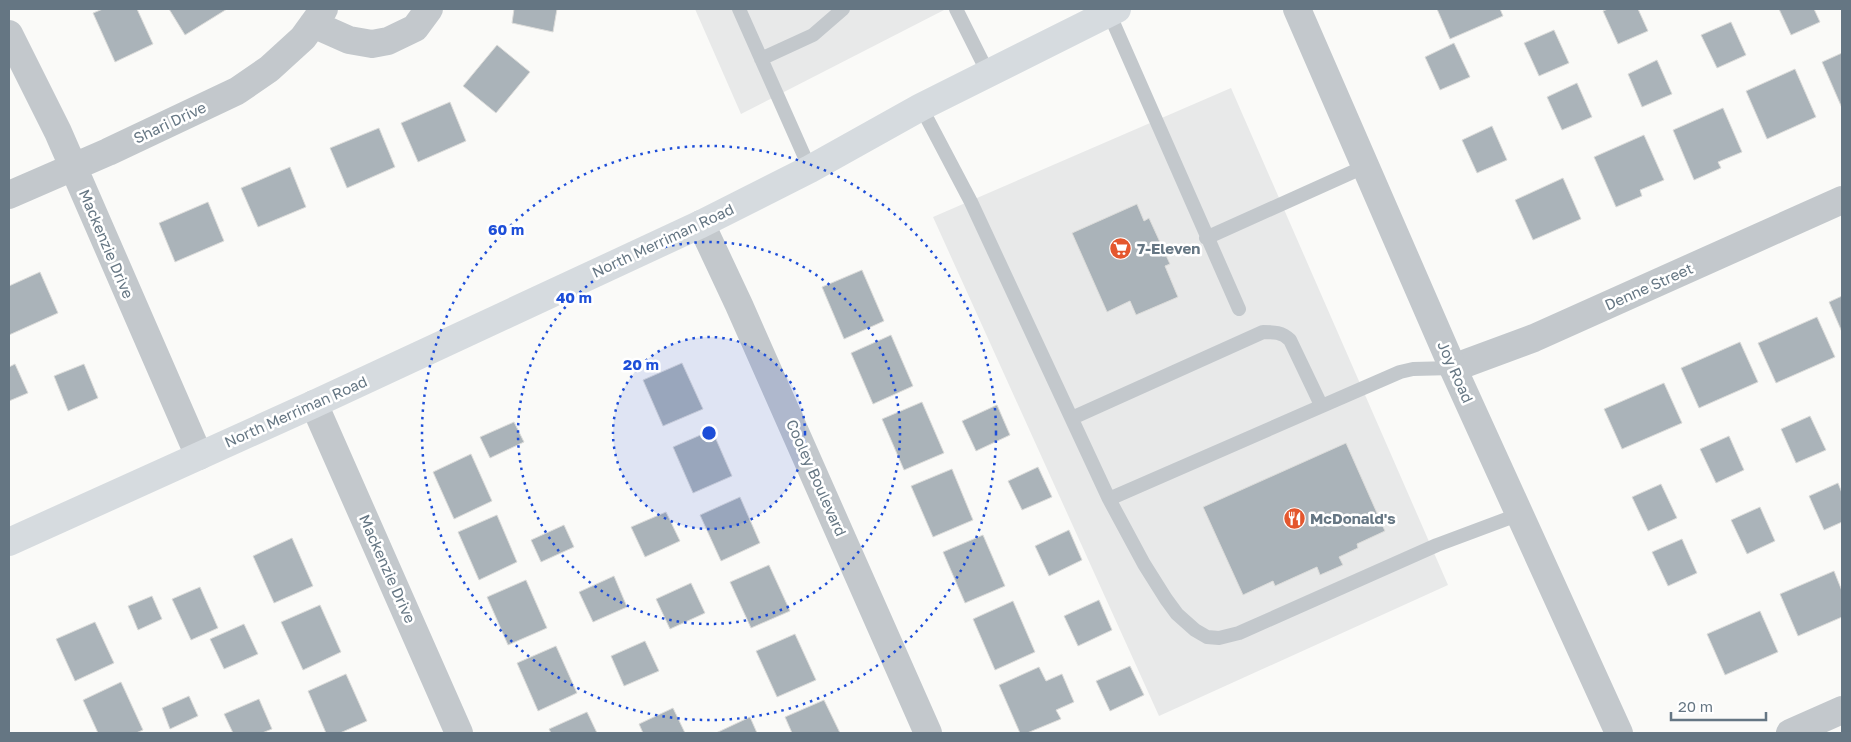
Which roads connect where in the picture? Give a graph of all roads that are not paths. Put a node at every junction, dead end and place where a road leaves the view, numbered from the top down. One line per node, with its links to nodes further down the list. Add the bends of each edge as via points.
1 (429, 9): 7 (street, Shari Drive, via 415,28 388,41 372,44 349,40)
2 (739, 9): 9 (lane)
3 (843, 9): 9 (lane, via 813,35)
4 (956, 9): 10 (lane)
5 (1297, 9): 12 (street, Joy Road)
6 (1113, 11): 10 (main road, North Merriman Road); 18 (lane)
7 (319, 16): 13 (street, Shari Drive, via 303,38 270,69 237,91)
8 (9, 34): 13 (street, Mackenzie Drive)
9 (761, 59): 14 (lane)
10 (988, 73): 11 (main road, North Merriman Road)
11 (921, 107): 14 (main road, North Merriman Road); 23 (lane, via 971,202)
12 (1366, 166): 18 (lane); 20 (street, Joy Road)
13 (73, 168): 15 (street, Shari Drive); 24 (street, Mackenzie Drive)
14 (810, 169): 17 (main road, North Merriman Road)
15 (9, 195)
16 (1842, 200): 20 (street, Denne Street, via 1534,338)
17 (702, 224): 21 (main road, North Merriman Road); 30 (street, Cooley Boulevard)
18 (1206, 238): 19 (lane)
19 (1238, 309)
20 (1453, 368): 22 (lane, via 1400,372); 26 (street, Joy Road)
21 (314, 404): 24 (main road, North Merriman Road); 29 (street, Mackenzie Drive)
22 (1321, 405): 23 (lane, via 1290,340 1280,333 1263,332); 25 (lane)
23 (1072, 418): 25 (lane)
24 (199, 456): 27 (main road, North Merriman Road)
25 (1109, 499): 26 (lane, via 1144,564 1177,614 1207,637 1219,638 1239,633 1437,545)
26 (1520, 514): 31 (street, Joy Road)
27 (9, 542)
28 (1842, 710): 32 (street)
29 (460, 733)
30 (928, 733)
31 (1619, 733)
32 (1790, 733)

